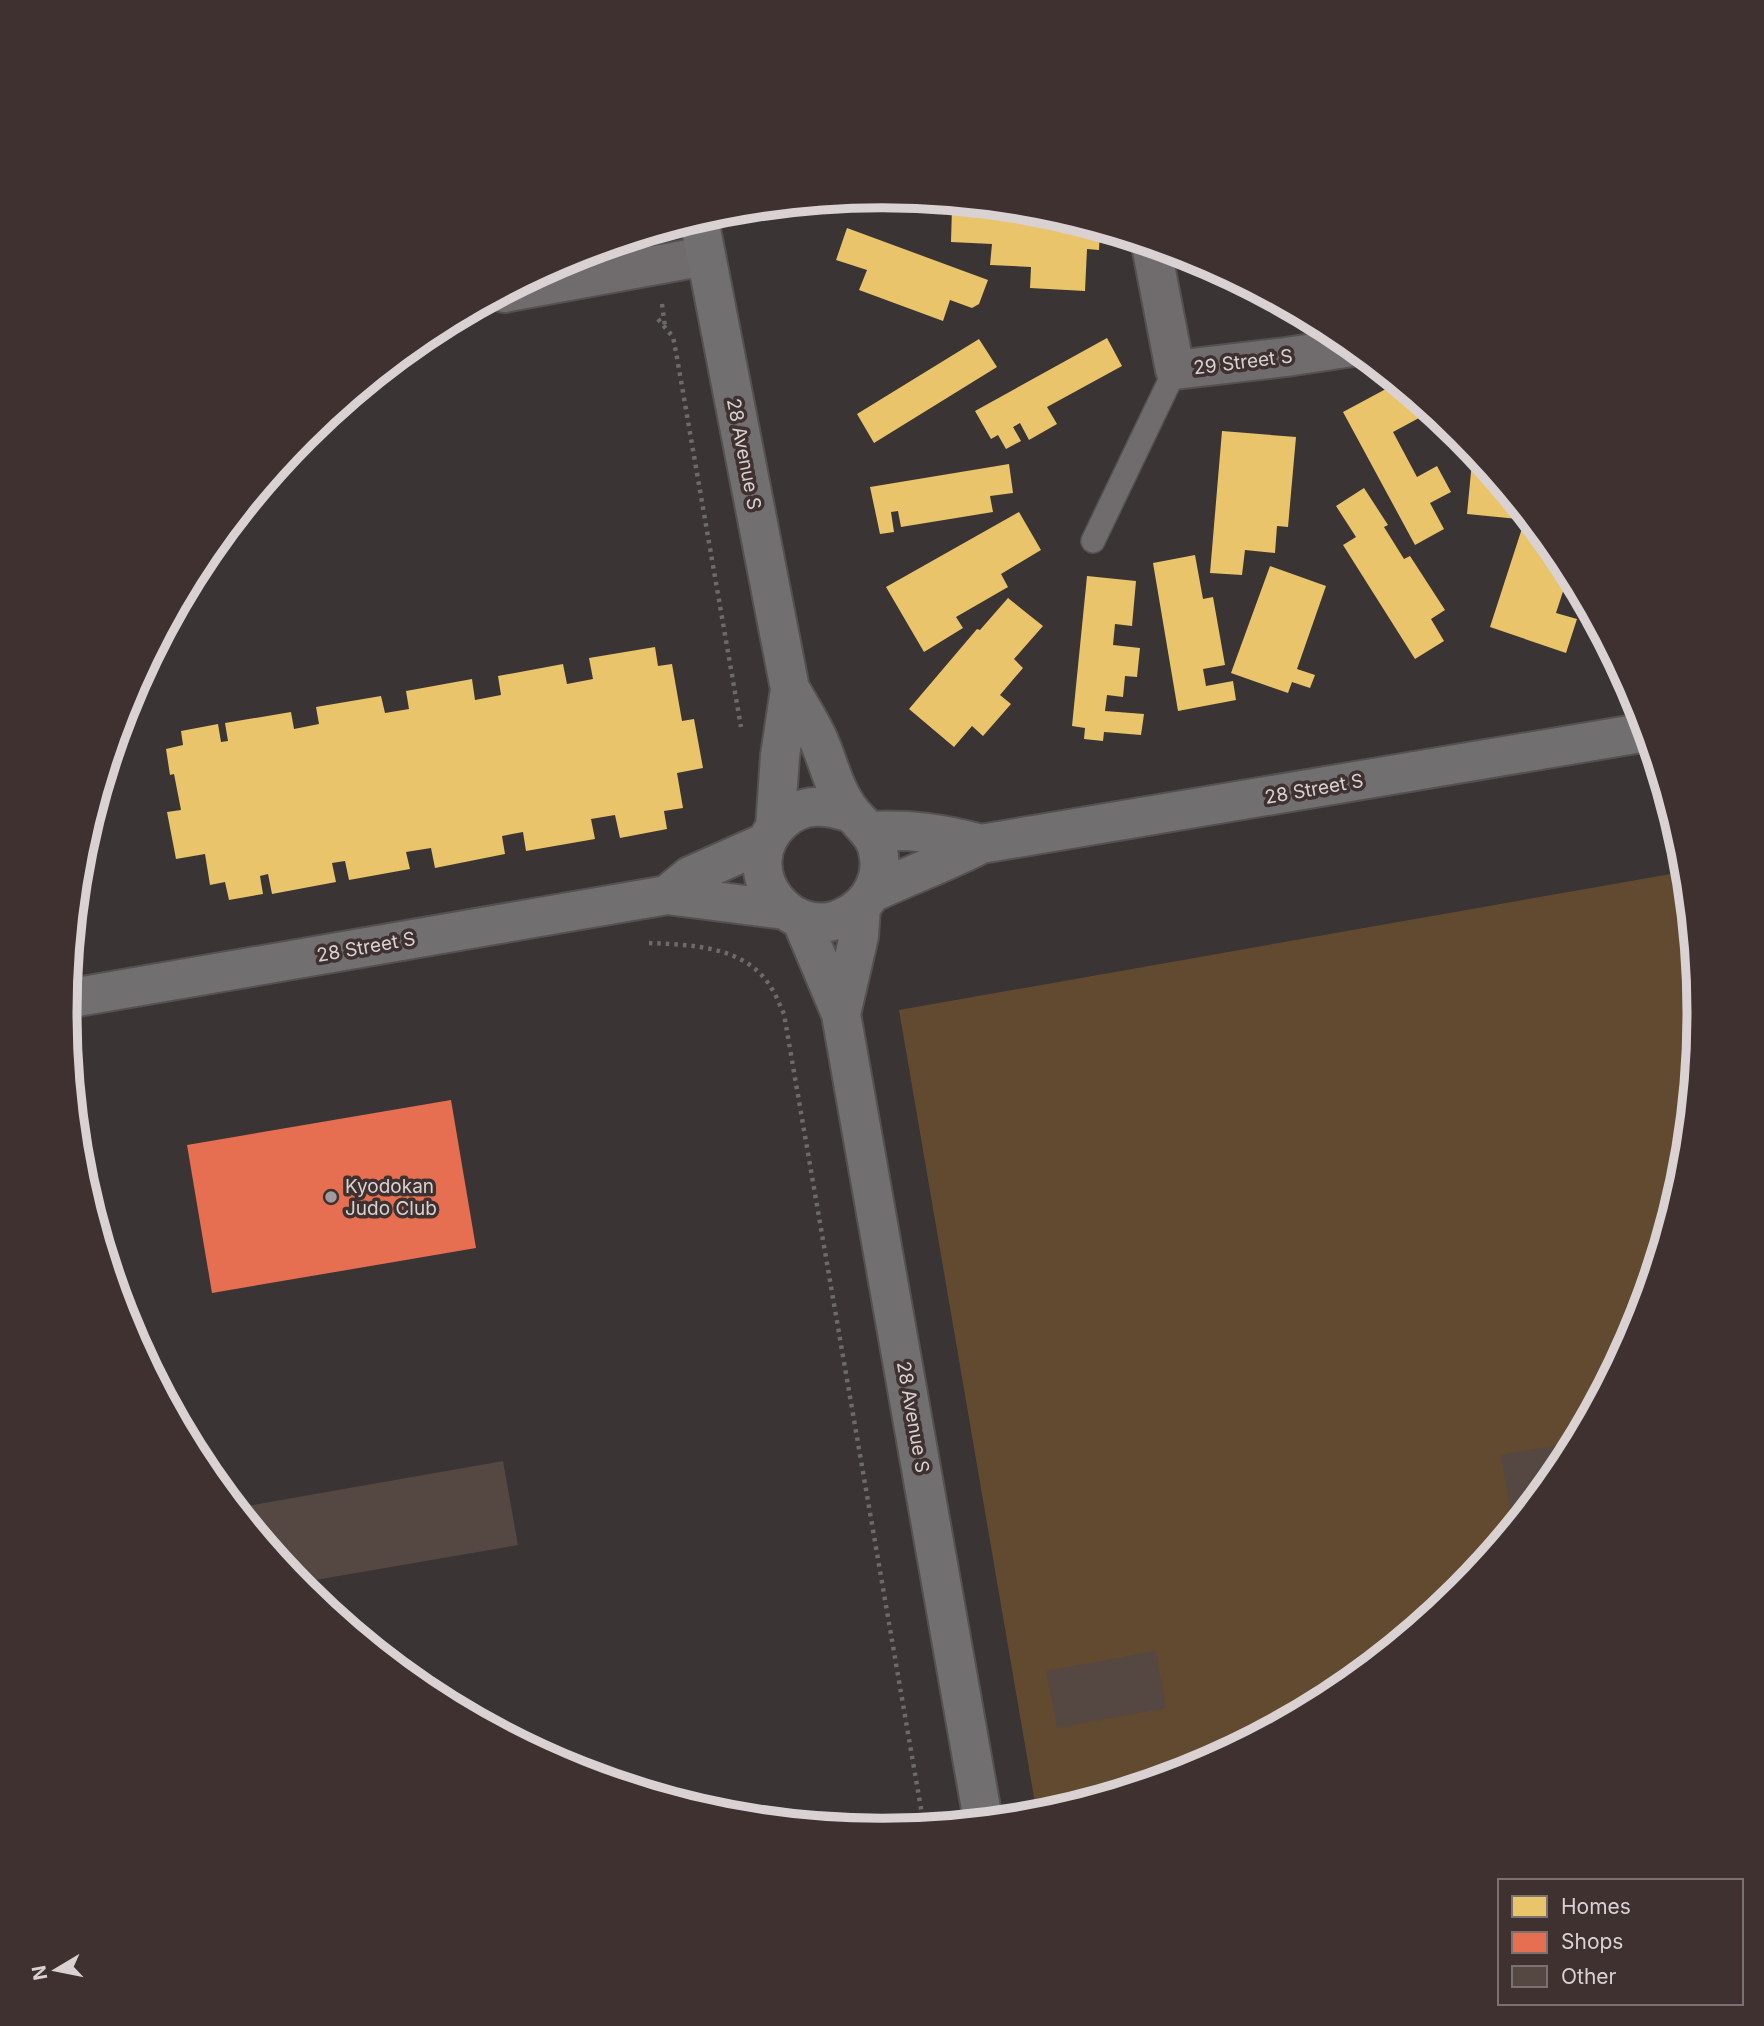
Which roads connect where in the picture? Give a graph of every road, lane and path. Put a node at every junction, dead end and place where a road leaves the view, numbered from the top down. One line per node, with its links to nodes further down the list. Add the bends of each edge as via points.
1 (701, 229): 3 (street, 28 Avenue S)
2 (1153, 255): 7 (street)
3 (705, 256): 4 (street); 9 (street, 28 Avenue S)
4 (533, 288)
5 (658, 319): 11 (path, via 673,337 677,352)
6 (1336, 349): 7 (street, 29 Street S)
7 (1175, 370): 8 (lane)
8 (1093, 541)
9 (790, 689): 12 (street); 13 (street)
10 (1637, 734): 14 (street, 28 Street S)
11 (743, 737)
12 (860, 822): 13 (street, via 828,806 808,807 789,814); 14 (street, via 942,833); 16 (street, via 874,839 880,857 878,876)
13 (769, 835): 15 (street, via 690,876); 17 (street, via 762,866 766,886 776,903)
14 (981, 844): 16 (street, via 909,875)
15 (667, 895): 17 (street); 19 (street, 28 Street S)
16 (867, 900): 17 (street, via 845,918 827,923); 20 (street)
17 (793, 914): 20 (street)
18 (638, 942): 22 (path, via 726,951 753,968 771,987 784,1014)
19 (78, 997)
20 (841, 1014): 21 (street, 28 Avenue S)
21 (982, 1812)
22 (922, 1816)

